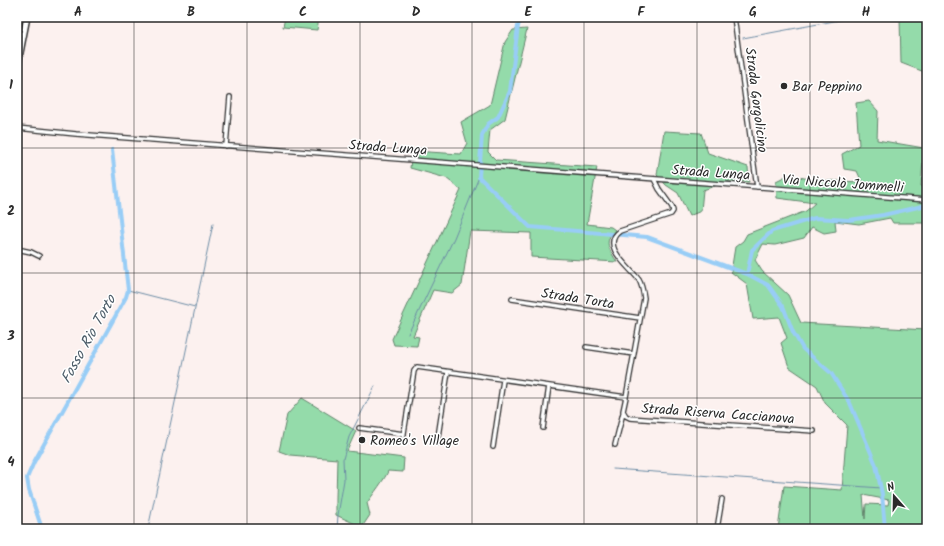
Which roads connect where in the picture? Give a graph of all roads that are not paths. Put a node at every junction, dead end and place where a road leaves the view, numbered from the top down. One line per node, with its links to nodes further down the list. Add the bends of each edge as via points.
1 (28, 17): 4 (street)
2 (734, 17): 10 (street, Strada Gorgolicino)
3 (17, 33): 4 (street)
4 (24, 34): 5 (street)
5 (17, 68)
6 (230, 97): 8 (street)
7 (17, 128): 8 (street, Strada Lunga)
8 (226, 146): 9 (street, Strada Lunga)
9 (654, 179): 10 (street, Strada Lunga); 15 (street, via 672,207 671,214 626,228 618,232 614,238 617,254 638,278 643,288 644,303)
10 (757, 187): 11 (street, Via Niccolò Jommelli)
11 (927, 200)
12 (17, 249): 13 (street)
13 (39, 256)
14 (512, 299): 15 (street, Strada Torta)
15 (640, 318): 17 (street)
16 (586, 347): 17 (street)
17 (634, 354): 21 (street)
18 (448, 372): 19 (street); 26 (street, via 418,367 414,369); 28 (street)
19 (503, 380): 20 (street); 30 (street)
20 (549, 386): 21 (street); 24 (street)
21 (626, 397): 22 (street, Strada Riserva Caccianova)
22 (623, 412): 25 (street, Strada Riserva Caccianova, via 632,418); 29 (street, Strada Riserva Caccianova)
23 (359, 428): 26 (street)
24 (543, 428)
25 (814, 431)
26 (404, 434): 27 (street)
27 (403, 439)
28 (437, 443)
29 (615, 445)
30 (492, 447)
31 (722, 499): 32 (street)
32 (717, 529)

